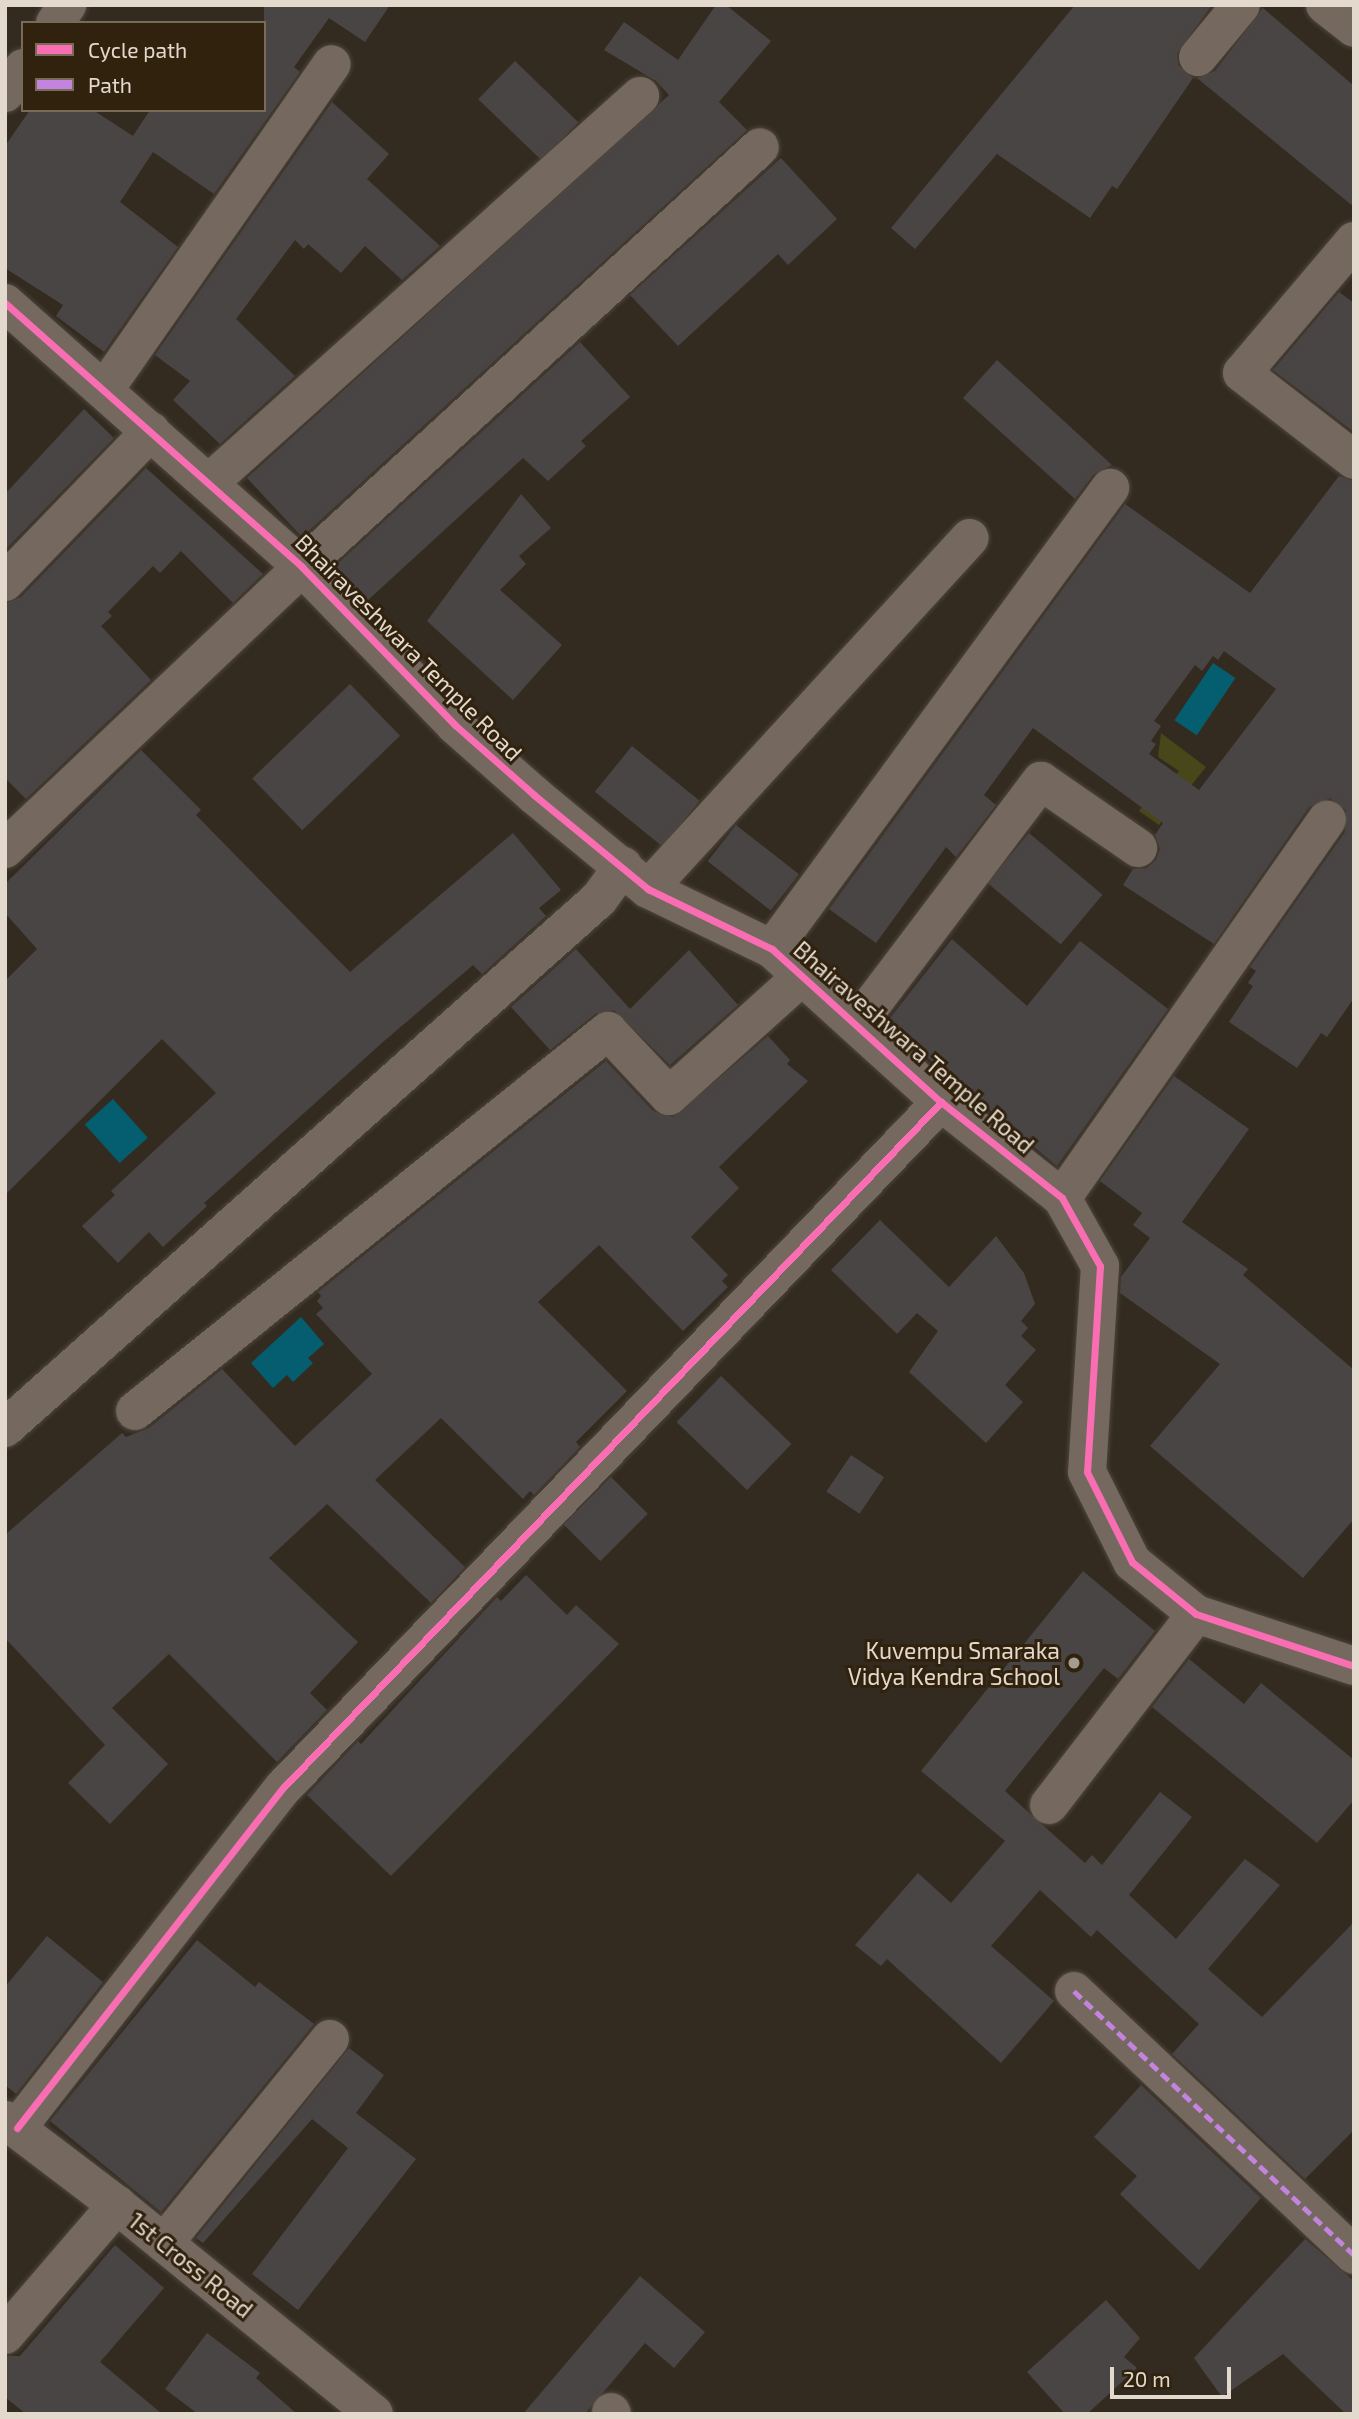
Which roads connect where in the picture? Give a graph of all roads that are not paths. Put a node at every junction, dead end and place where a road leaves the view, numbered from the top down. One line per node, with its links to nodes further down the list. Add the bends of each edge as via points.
1 (67, 5): 4 (street)
2 (1241, 5): 6 (street)
3 (1325, 5): 5 (street)
4 (56, 21)
5 (1354, 29)
6 (1198, 57)
7 (332, 64): 14 (street)
8 (21, 71): 9 (street)
9 (5, 93)
10 (640, 96): 17 (street)
11 (760, 147): 20 (street)
12 (1349, 255): 16 (street, via 1242,373)
13 (7, 308): 14 (street, Bhairaveshwara Temple Road)
14 (105, 389): 15 (street, Bhairaveshwara Temple Road)
15 (151, 431): 17 (street, Bhairaveshwara Temple Road); 21 (street)
16 (1354, 460)
17 (210, 482): 20 (street, Bhairaveshwara Temple Road)
18 (1110, 488): 26 (street)
19 (970, 538): 25 (street)
20 (302, 567): 24 (street); 25 (street, Bhairaveshwara Temple Road, via 455,725)
21 (5, 582)
22 (1327, 820): 30 (street)
23 (1138, 848): 28 (street, via 1041,781)
24 (5, 849)
25 (636, 878): 26 (street, Bhairaveshwara Temple Road); 32 (street, via 599,899)
26 (772, 949): 27 (street, Bhairaveshwara Temple Road)
27 (801, 977): 28 (street, Bhairaveshwara Temple Road); 31 (street, via 669,1096 608,1031)
28 (858, 1024): 29 (street, Bhairaveshwara Temple Road)
29 (941, 1102): 30 (street, Bhairaveshwara Temple Road); 38 (street, via 283,1788)
30 (1062, 1198): 33 (street, Bhairaveshwara Temple Road, via 1100,1266 1087,1472 1132,1562)
31 (135, 1411)
32 (5, 1429)
33 (1196, 1614): 34 (street, Bhairaveshwara Temple Road); 35 (street)
34 (1354, 1666)
35 (1049, 1805)
36 (1074, 1991): 41 (street)
37 (330, 2039): 40 (street)
38 (11, 2124): 39 (street, 1st Cross Road)
39 (117, 2205): 40 (street, 1st Cross Road); 42 (street)
40 (164, 2243): 43 (street, 1st Cross Road)
41 (1354, 2255)
42 (5, 2335)
43 (374, 2414)

